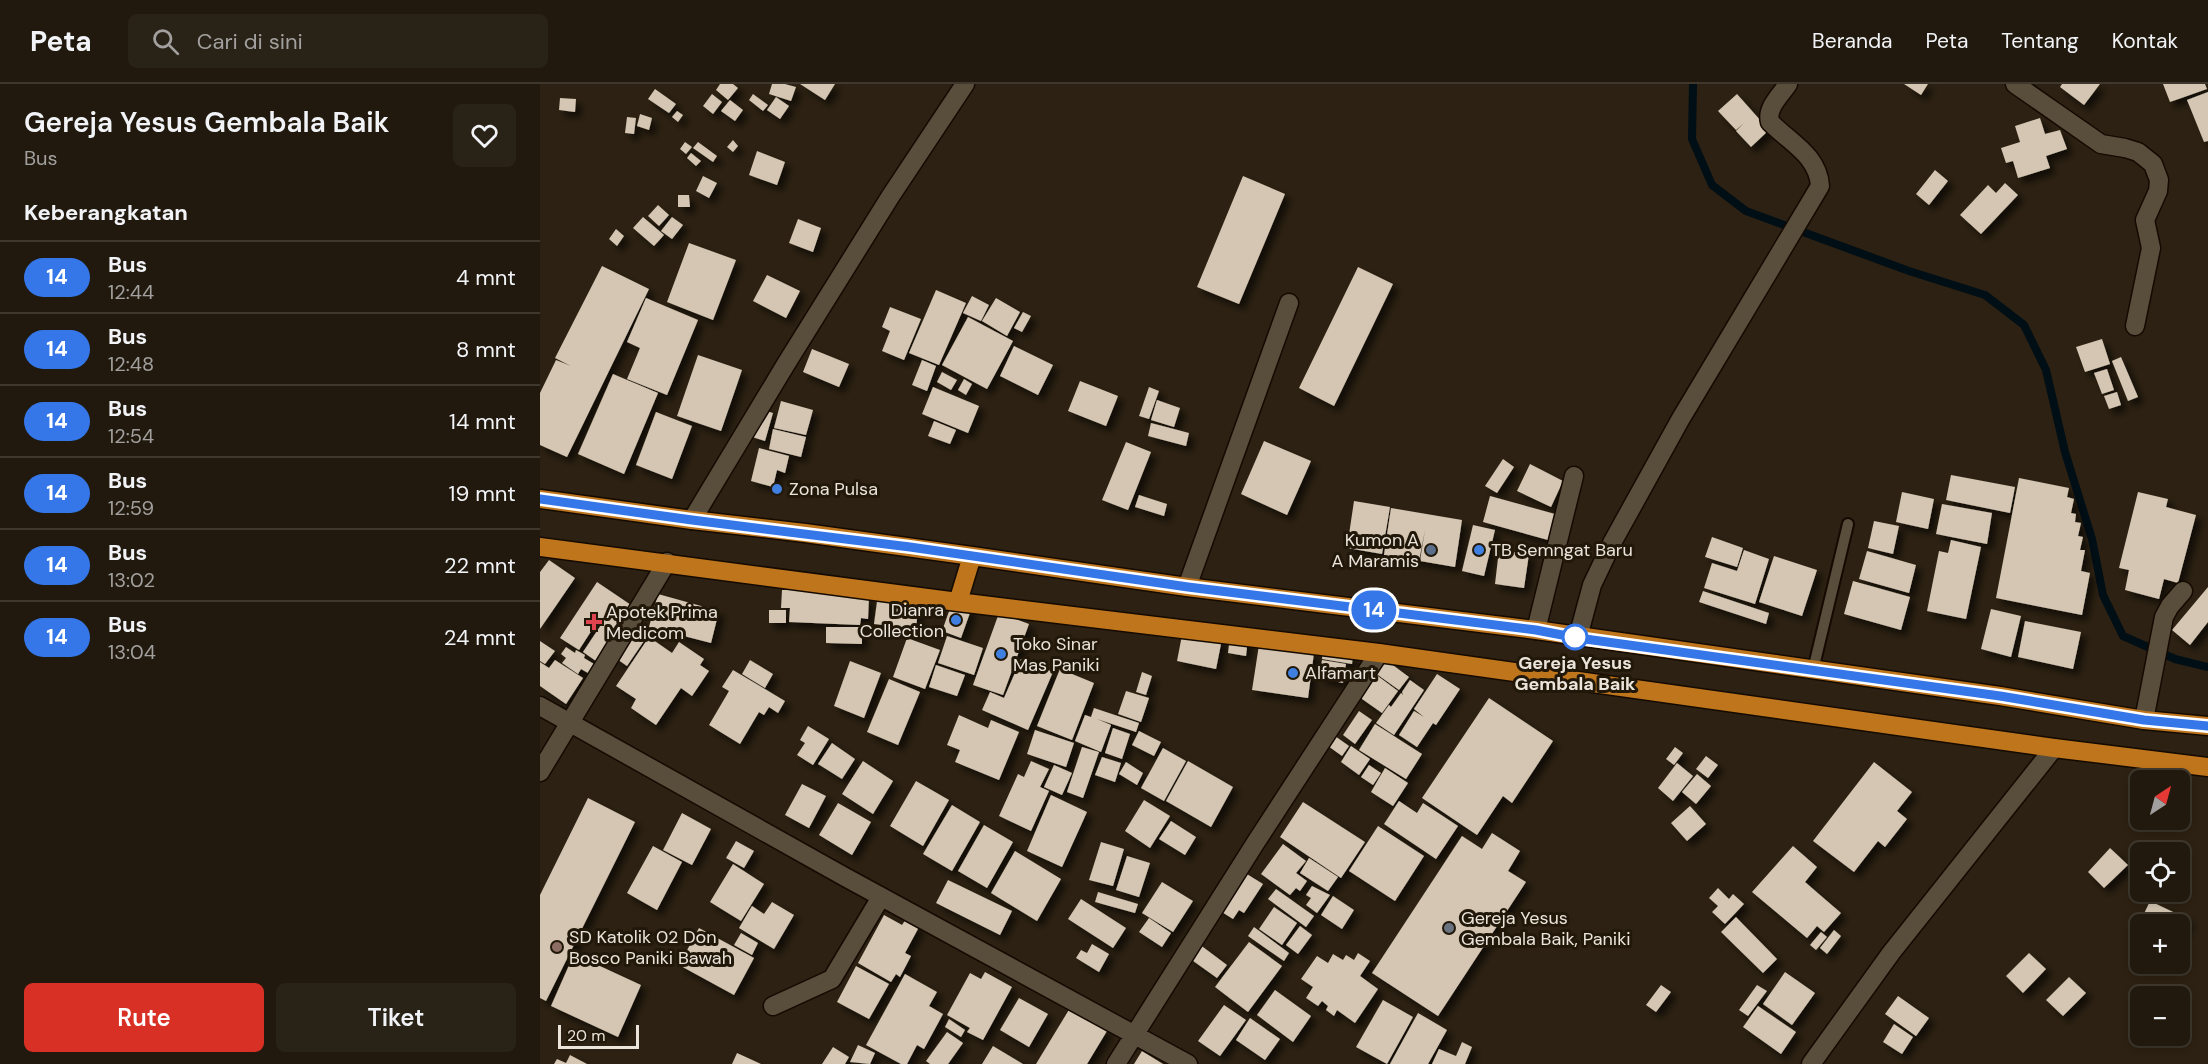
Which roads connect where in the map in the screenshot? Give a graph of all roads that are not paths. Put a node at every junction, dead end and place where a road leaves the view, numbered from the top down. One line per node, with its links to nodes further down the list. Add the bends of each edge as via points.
1 (965, 84): 8 (street, via 786,363)
2 (1788, 84): 17 (street, via 1768,114 1770,122 1809,157 1820,186 1680,420 1612,543 1585,603)
3 (2014, 84): 5 (street, via 2101,144 2138,152 2153,164 2158,191 2145,220 2151,248)
4 (1289, 303): 13 (street)
5 (2135, 326)
6 (1574, 476): 16 (street)
7 (540, 499): 8 (highway)
8 (692, 520): 11 (highway)
9 (1848, 524): 19 (lane)
10 (540, 547): 12 (highway)
11 (972, 556): 13 (highway); 15 (highway)
12 (667, 562): 15 (highway); 22 (street)
13 (1188, 587): 16 (highway)
14 (2183, 591): 21 (street, via 2164,617)
15 (958, 602): 18 (highway)
16 (1536, 630): 17 (highway)
17 (1578, 638): 19 (highway)
18 (1379, 653): 24 (highway); 29 (street)
19 (1813, 670): 21 (highway)
20 (540, 706): 22 (street)
21 (2144, 720): 23 (highway)
22 (569, 722): 26 (street); 27 (street)
23 (2208, 726)
24 (2054, 748): 25 (highway); 32 (street)
25 (2208, 767)
26 (540, 772)
27 (881, 897): 28 (street, via 832,979); 29 (street)
28 (773, 1006)
29 (1135, 1035): 30 (street); 31 (street)
30 (1116, 1064)
31 (1188, 1064)
32 (1810, 1064)

